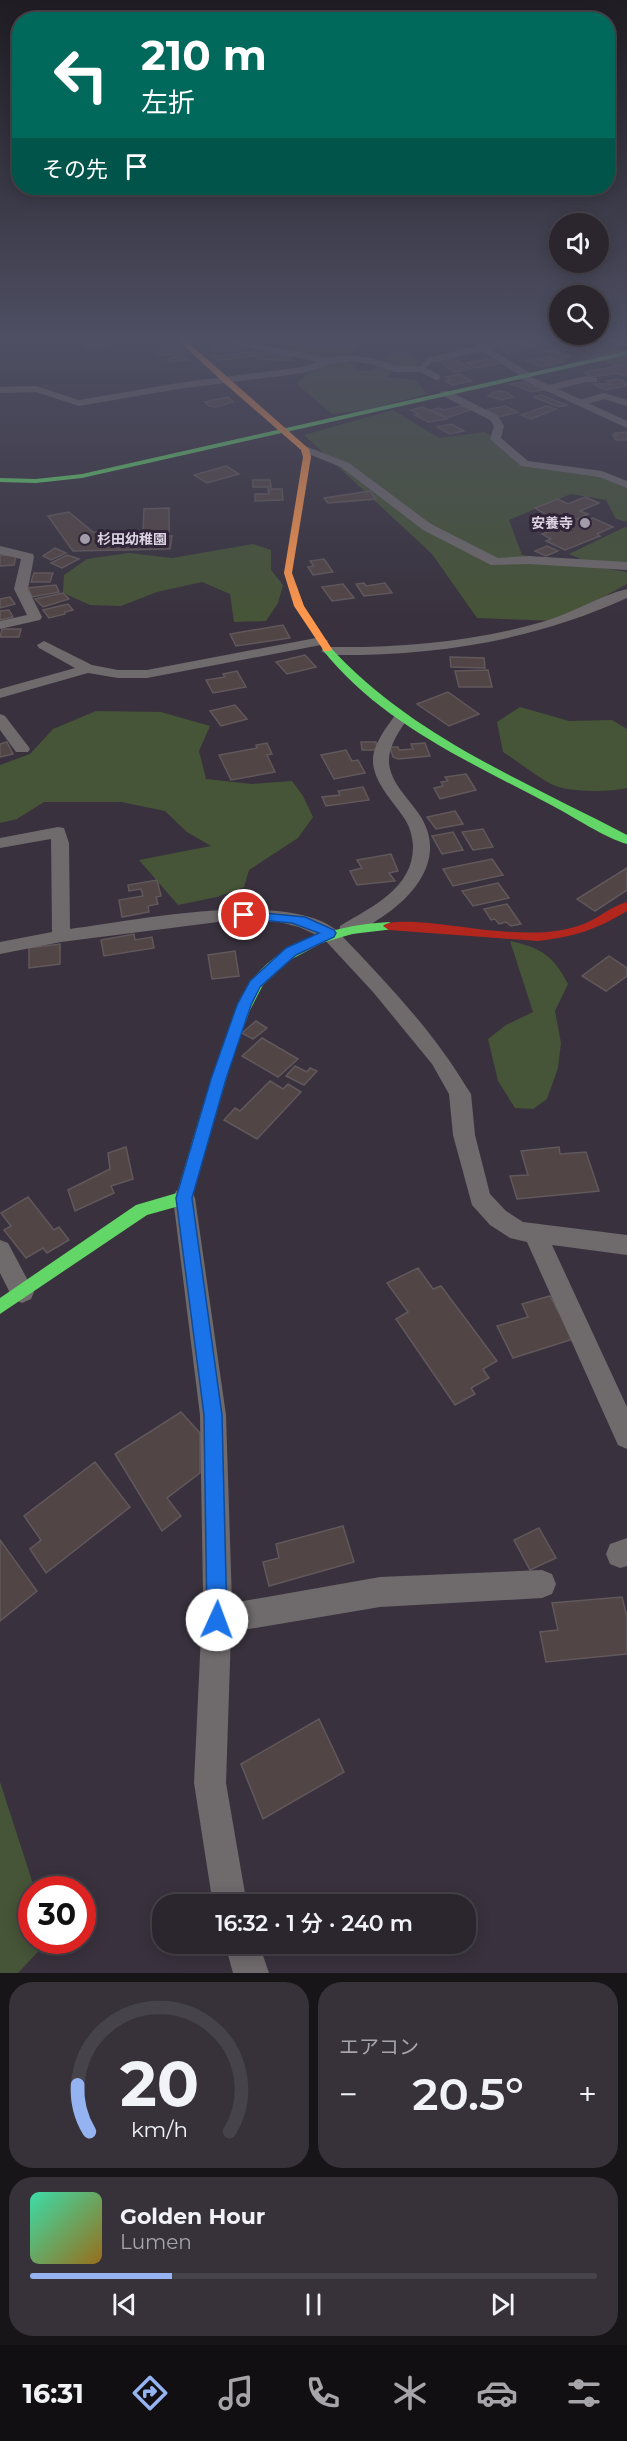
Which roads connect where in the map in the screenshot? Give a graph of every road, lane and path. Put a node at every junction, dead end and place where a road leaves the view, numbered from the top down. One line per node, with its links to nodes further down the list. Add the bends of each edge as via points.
1 (279, 431): 5 (street, via 82,476)
2 (285, 431): 4 (street)
3 (497, 431): 6 (street, via 495,439 525,464 602,474)
4 (305, 449): 8 (street, via 345,465 427,527 496,562); 12 (street, via 307,458 288,573 299,606)
5 (0, 480)
6 (627, 485)
7 (0, 550): 10 (street, via 28,557 21,589 35,617)
8 (627, 566)
9 (627, 593): 12 (street, via 538,628 508,634 369,652)
10 (0, 625)
11 (44, 645): 13 (street)
12 (324, 646): 13 (street, via 147,674); 15 (street, via 373,697)
13 (88, 669): 14 (street)
14 (0, 694)
15 (401, 717): 18 (street); 21 (street, via 386,741 381,761 384,778 418,825 423,852 419,872 386,907)
16 (0, 719): 17 (street)
17 (22, 748)
18 (627, 840)
19 (0, 843): 22 (street, via 57,832)
20 (627, 906): 21 (street, via 586,928 529,938 397,925 367,925)
21 (338, 932): 22 (street, via 279,916 226,915); 24 (street, via 291,952 255,984 219,1079); 25 (street, via 439,1059 460,1094 464,1135 480,1198 498,1218 518,1231)
22 (61, 936): 23 (street)
23 (0, 948)
24 (184, 1198): 28 (street, via 142,1210); 32 (street, via 213,1415)
25 (535, 1233): 26 (street); 30 (street)
26 (627, 1245)
27 (0, 1250): 28 (street)
28 (22, 1292): 29 (street)
29 (0, 1307)
30 (627, 1436)
31 (542, 1584): 32 (street, via 380,1592)
32 (217, 1620): 33 (street, via 210,1783)
33 (228, 1894)
34 (245, 1954): 35 (street)
35 (251, 1973)

